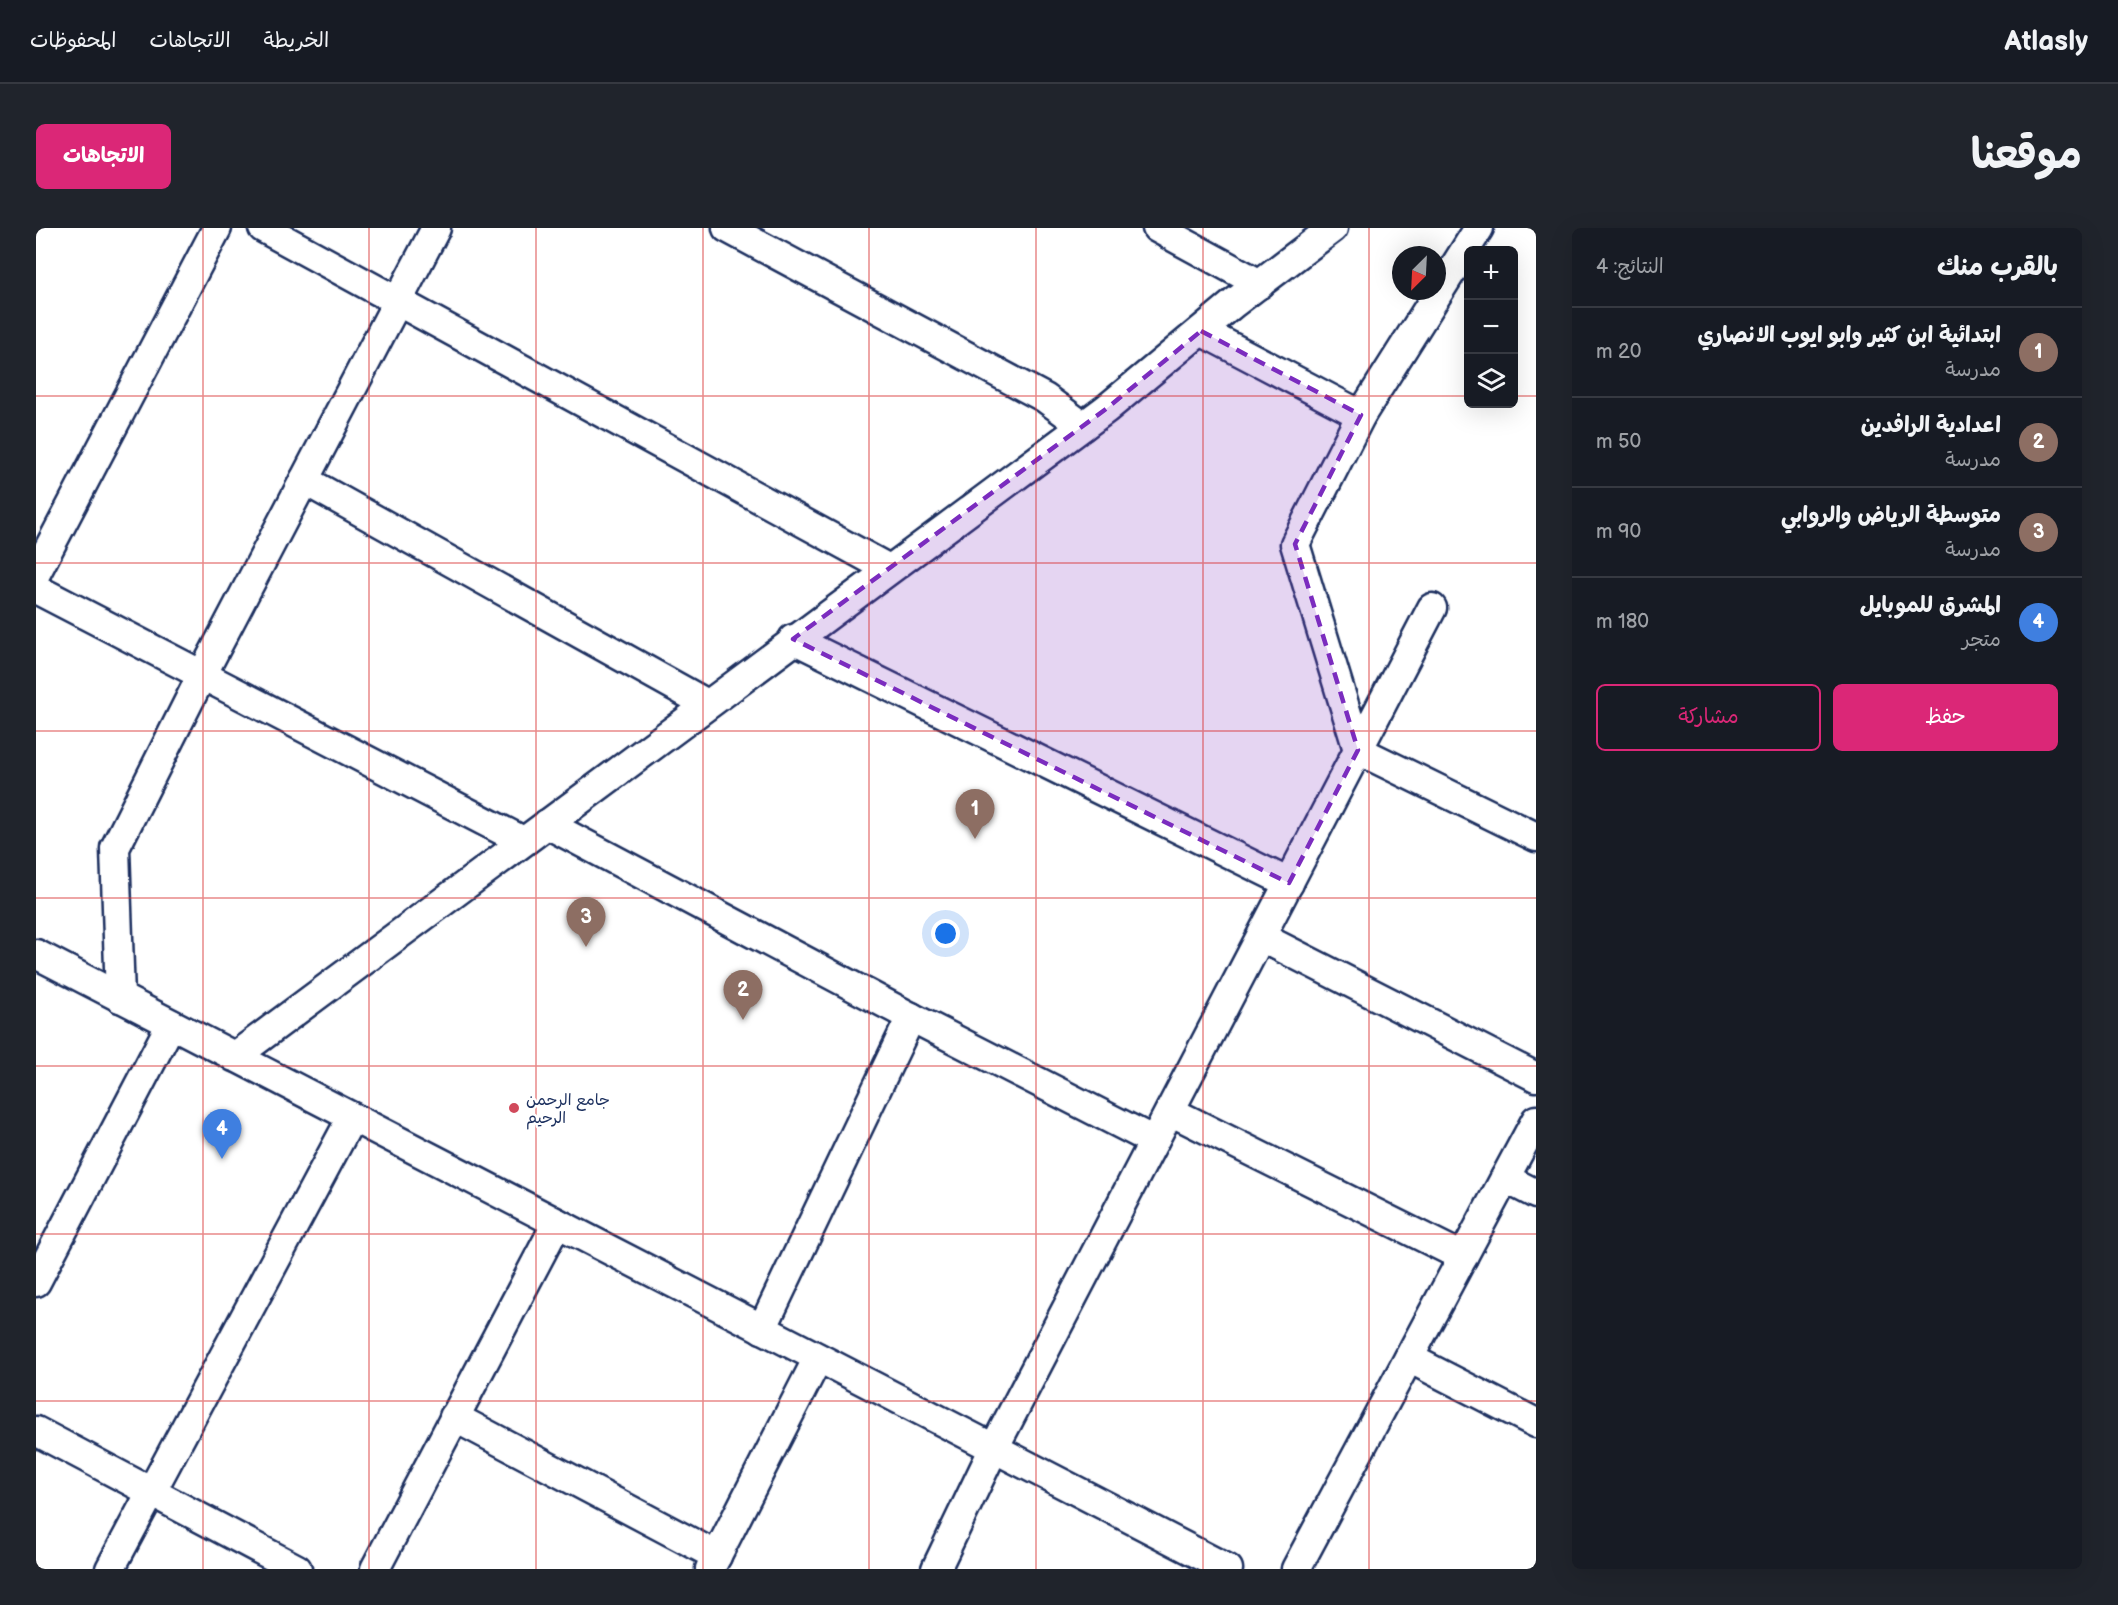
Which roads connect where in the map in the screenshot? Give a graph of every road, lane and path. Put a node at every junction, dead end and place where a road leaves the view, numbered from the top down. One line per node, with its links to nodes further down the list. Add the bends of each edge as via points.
1 (217, 228): 15 (street)
2 (263, 228): 9 (street)
3 (436, 228): 9 (street)
4 (727, 228): 12 (street, via 1045,398)
5 (1333, 228): 8 (street)
6 (1479, 228): 11 (street)
7 (1164, 230): 8 (street)
8 (1260, 284): 10 (street)
9 (398, 302): 13 (street); 14 (street)
10 (1201, 331): 11 (street); 12 (street)
11 (1361, 415): 21 (street, via 1295,544)
12 (1083, 426): 14 (street)
13 (304, 480): 19 (street); 20 (street)
14 (889, 569): 18 (street)
15 (36, 573)
16 (36, 589): 19 (street)
17 (1432, 608): 21 (street)
18 (794, 639): 20 (street); 25 (street)
19 (202, 675): 24 (street); 28 (street, via 115,848)
20 (707, 704): 22 (street)
21 (1358, 750): 23 (street); 25 (street)
22 (546, 825): 24 (street); 29 (street)
23 (1536, 837)
24 (523, 841): 31 (street)
25 (1289, 883): 26 (street)
26 (1261, 938): 32 (street); 33 (street)
27 (36, 954): 28 (street)
28 (120, 998): 30 (street)
29 (911, 1017): 36 (street); 42 (street)
30 (171, 1024): 31 (street); 41 (street)
31 (234, 1057): 34 (street)
32 (1536, 1077)
33 (1170, 1111): 36 (street); 40 (street)
34 (352, 1117): 39 (street); 49 (street)
35 (1536, 1120): 37 (street)
36 (1154, 1141): 48 (street)
37 (1505, 1178): 38 (street); 40 (street)
38 (1536, 1194)
39 (557, 1223): 42 (street); 45 (street)
40 (1463, 1257): 44 (street)
41 (36, 1282)
42 (762, 1329): 43 (street)
43 (818, 1358): 48 (street); 50 (street)
44 (1409, 1358): 46 (street); 51 (street)
45 (454, 1417): 50 (street); 54 (street)
46 (1536, 1423)
47 (36, 1431): 49 (street)
48 (994, 1448): 55 (street); 56 (street)
49 (152, 1492): 52 (street); 53 (street)
50 (713, 1562)
51 (1302, 1567)
52 (110, 1569)
53 (297, 1569)
54 (375, 1569)
55 (936, 1569)
56 (1228, 1569)

